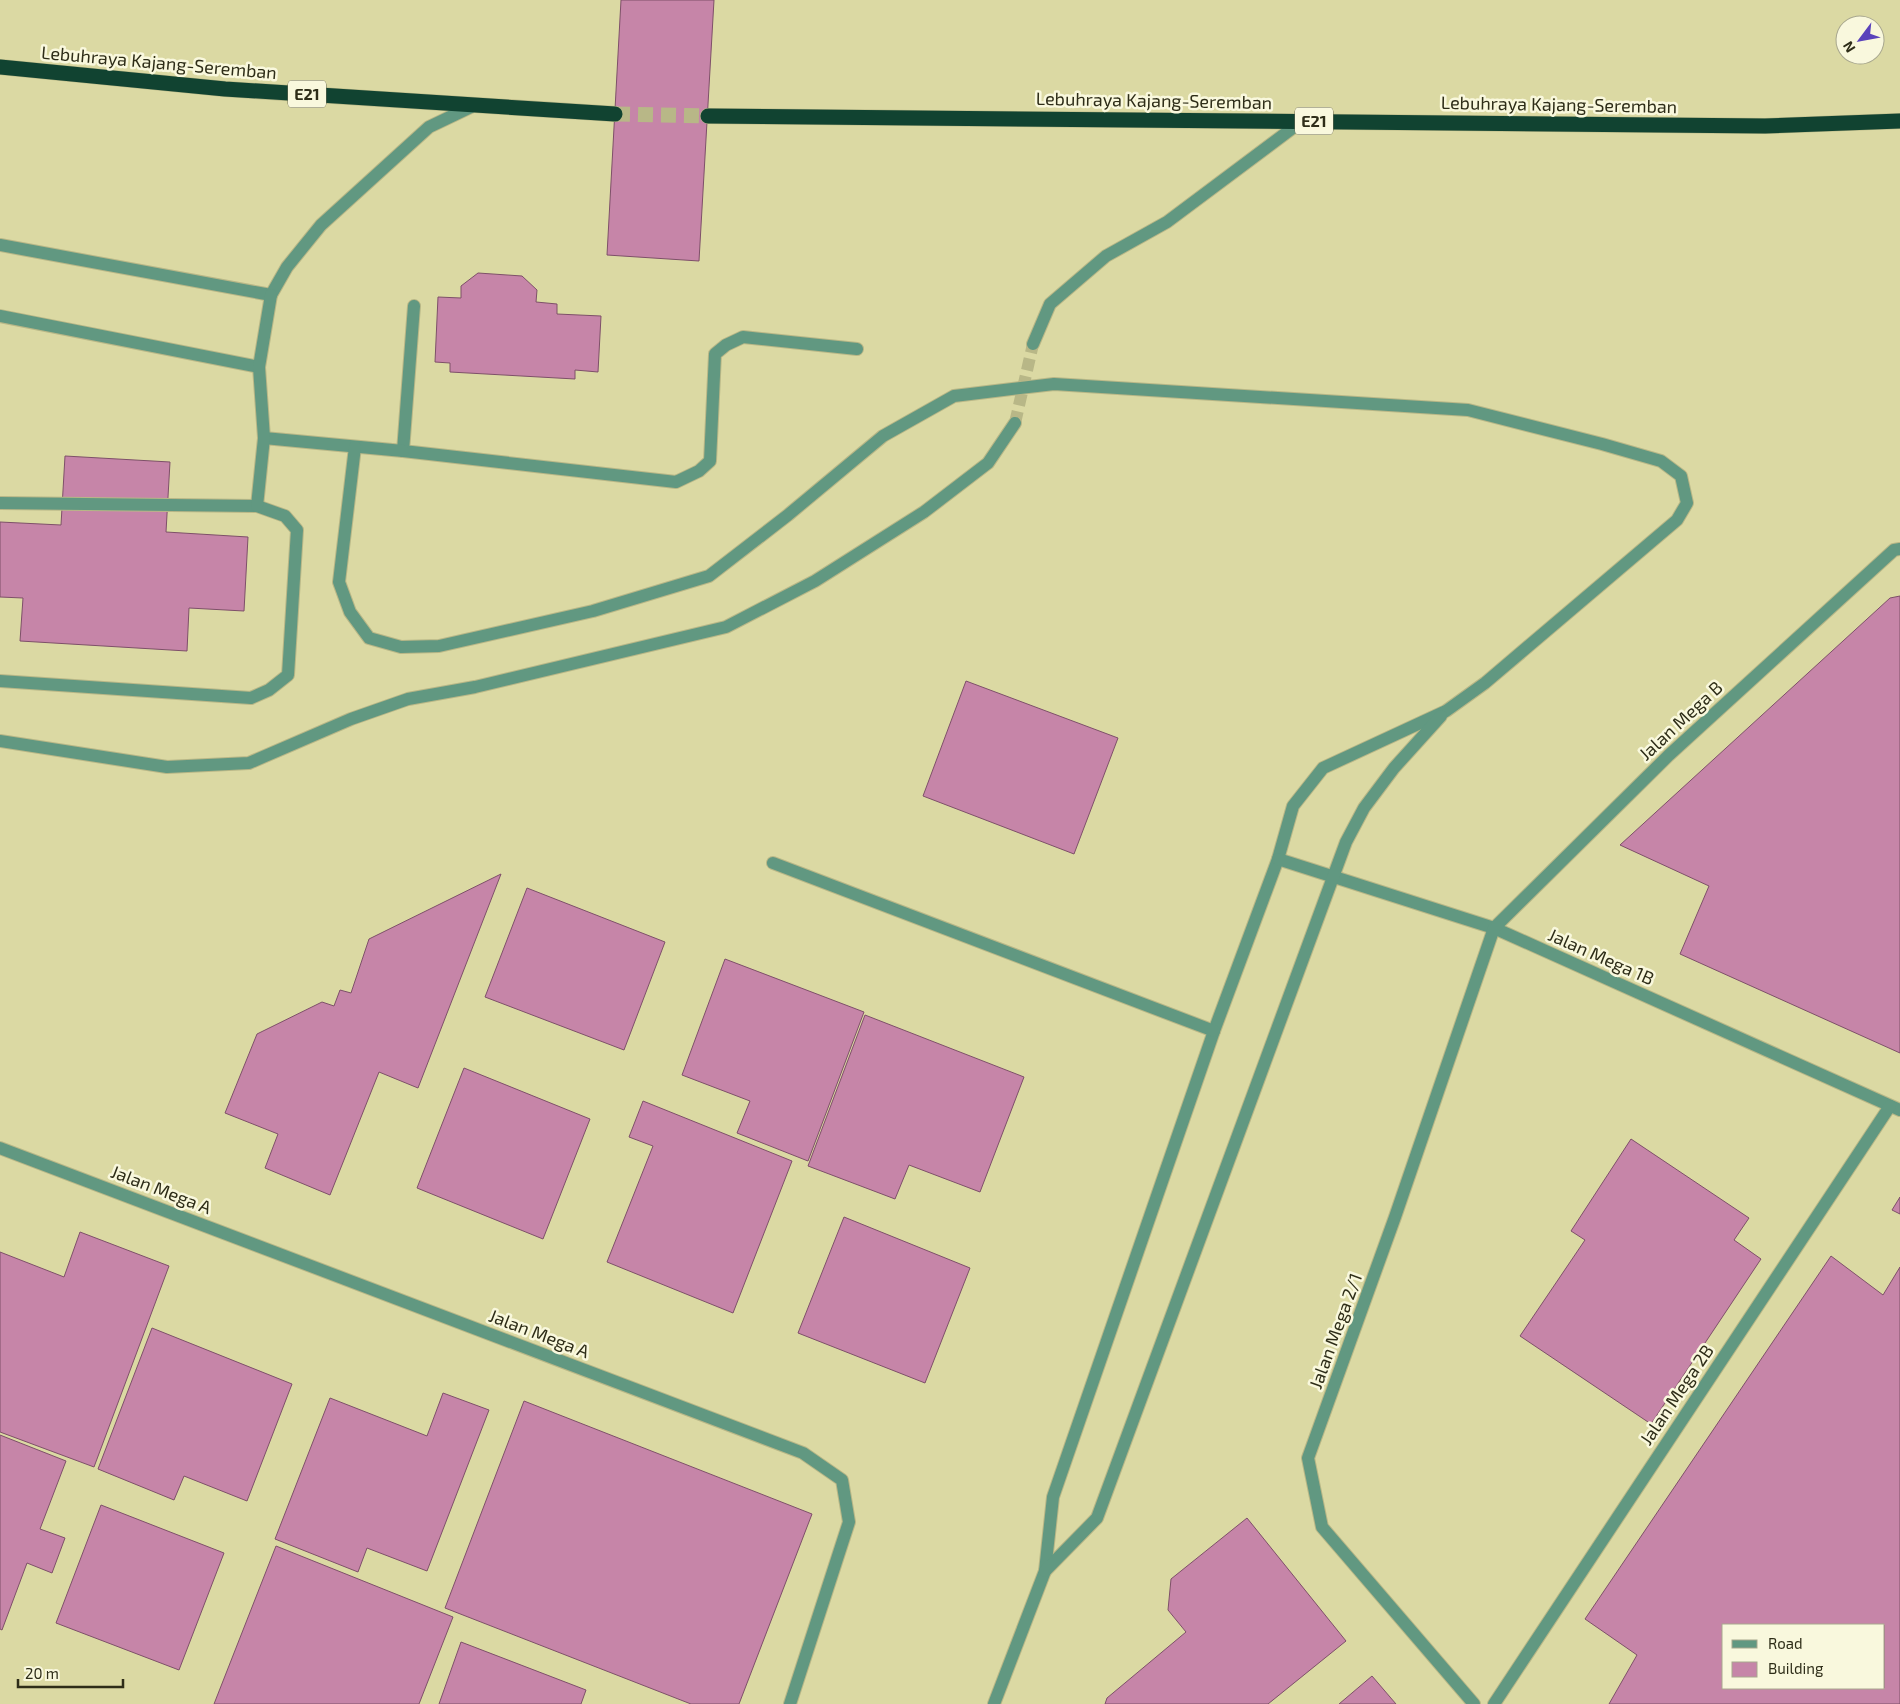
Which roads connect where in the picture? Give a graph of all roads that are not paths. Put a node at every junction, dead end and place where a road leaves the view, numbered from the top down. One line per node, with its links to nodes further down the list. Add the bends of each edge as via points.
1 (0, 67): 2 (highway, Lebuhraya Kajang-Seremban / E21, via 225,89)
2 (475, 105): 3 (highway, Lebuhraya Kajang-Seremban / E21); 8 (street, via 429,127 321,225 287,268)
3 (615, 114)
4 (708, 116): 5 (highway, Lebuhraya Kajang-Seremban / E21)
5 (1302, 121): 6 (highway, Lebuhraya Kajang-Seremban / E21, via 1765,126); 11 (street, via 1168,222 1106,256 1050,304)
6 (1900, 121)
7 (0, 245): 8 (street)
8 (271, 295): 13 (street)
9 (414, 306): 17 (street)
10 (0, 316): 13 (street)
11 (1033, 344)
12 (857, 349): 17 (street, via 742,337 726,345 715,354 710,461 699,471 676,482)
13 (259, 367): 15 (street)
14 (1014, 423): 23 (street, via 988,463 924,512 816,581 726,627 475,687 408,699 351,719 249,763 167,767)
15 (264, 438): 16 (street); 19 (street)
16 (355, 446): 17 (street); 22 (street, via 340,582 350,612 369,638 401,647 439,646 583,613 709,576 883,436 954,396 1054,384 1468,410 1661,461 1681,476 1687,503 1677,520 1486,683)
17 (403, 451)
18 (0, 502): 19 (street)
19 (257, 506): 21 (street, via 285,516 297,530 288,675 269,690 252,698)
20 (1900, 549): 27 (street, Jalan Mega B, via 1894,550 1669,755)
21 (0, 681)
22 (1446, 711): 24 (street, via 1322,768 1293,806); 26 (street, via 1394,768 1364,808)
23 (0, 741)
24 (1278, 859): 26 (street, Jalan Mega 1B); 28 (street)
25 (773, 863): 28 (street)
26 (1333, 876): 27 (street, Jalan Mega 1B); 31 (street, via 1097,1518)
27 (1494, 928): 29 (street, Jalan Mega 1B); 34 (street, Jalan Mega 2/1, via 1308,1458 1322,1527)
28 (1214, 1031): 31 (street, via 1053,1497)
29 (1895, 1108): 35 (street, Jalan Mega 2B)
30 (0, 1148): 32 (street, Jalan Mega A, via 803,1453 842,1480 849,1522)
31 (1045, 1571): 33 (street)
32 (790, 1704)
33 (994, 1704)
34 (1474, 1704)
35 (1494, 1704)

